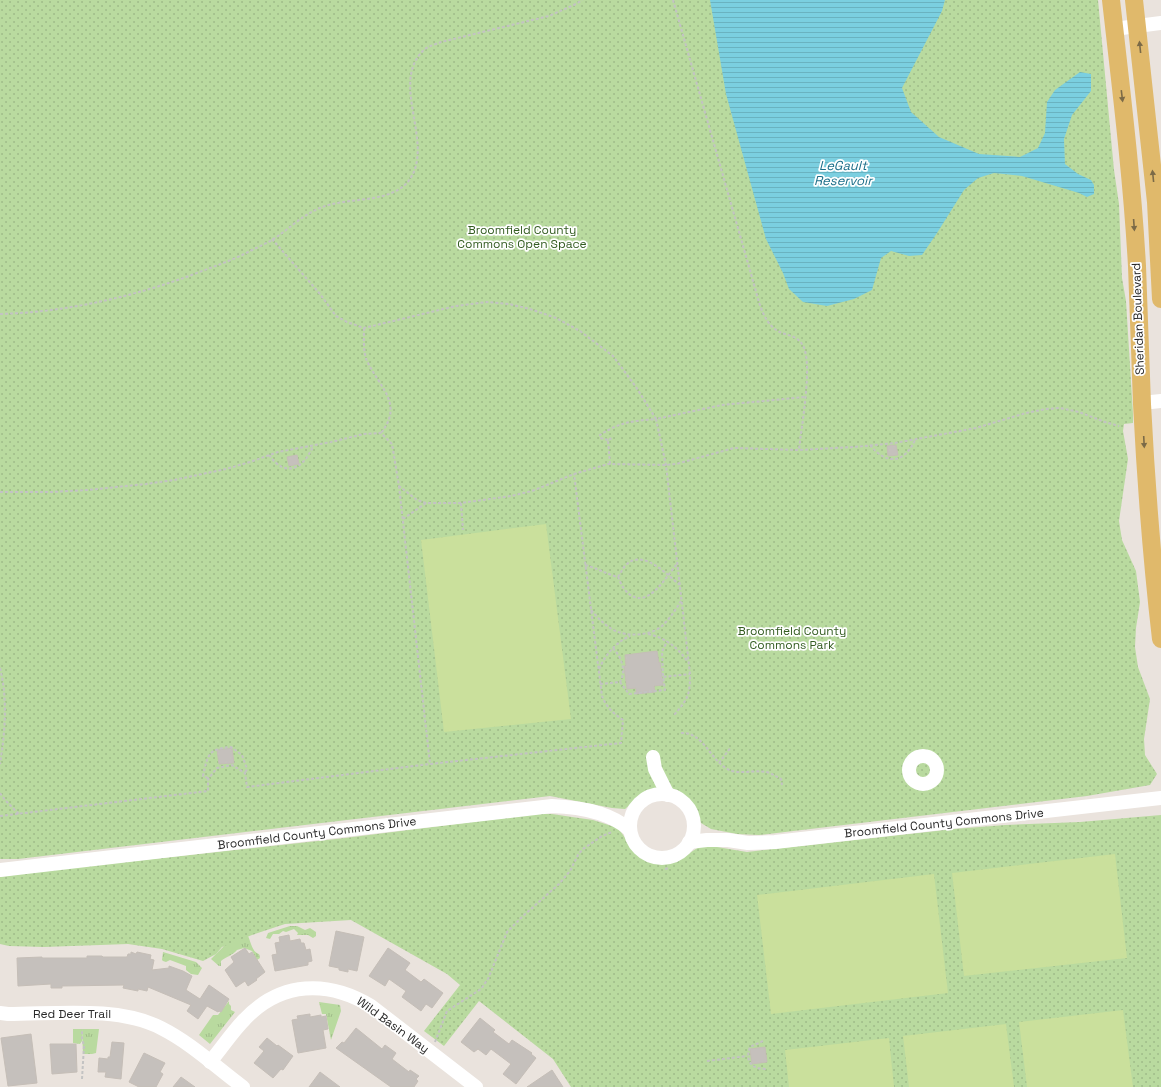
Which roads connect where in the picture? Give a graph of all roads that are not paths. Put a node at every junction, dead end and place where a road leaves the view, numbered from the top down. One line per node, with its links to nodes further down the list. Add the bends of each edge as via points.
1 (1111, 0): 5 (main road, Sheridan Boulevard)
2 (1134, 0): 4 (main road, Sheridan Boulevard)
3 (1161, 23): 4 (street)
4 (1137, 26): 5 (street); 6 (main road, Sheridan Boulevard, one-way to 4, via 1156,202)
5 (1114, 29): 8 (main road, Sheridan Boulevard, one-way to 8, via 1131,190)
6 (1161, 299)
7 (1161, 401): 8 (street)
8 (1142, 403): 9 (main road, Sheridan Boulevard, one-way to 9, via 1148,503)
9 (1161, 638)
10 (668, 795): 11 (street); 11 (street, via 654,763); 15 (street, via 683,802 691,814)
11 (648, 798): 13 (street)
12 (1161, 798): 17 (street, Broomfield County Commons Drive, via 775,842 748,843)
13 (634, 811): 14 (street); 16 (street, via 630,820)
14 (594, 812): 16 (street, Broomfield County Commons Drive, via 616,820); 19 (street, Broomfield County Commons Drive, via 558,807 529,808)
15 (693, 823): 17 (street, Broomfield County Commons Drive, via 708,833); 18 (street, via 693,833)
16 (630, 830): 18 (street, via 632,840 640,850 659,858 678,854)
17 (728, 840): 18 (street, Broomfield County Commons Drive)
18 (689, 842)
19 (0, 870)
20 (0, 1013): 21 (street, Red Deer Trail, via 121,1015 160,1028)
21 (210, 1062): 22 (street, Red Deer Trail); 23 (street, Wild Basin Way, via 244,1019 269,1000 298,990 330,989 358,998 371,1006)
22 (242, 1087)
23 (476, 1087)

